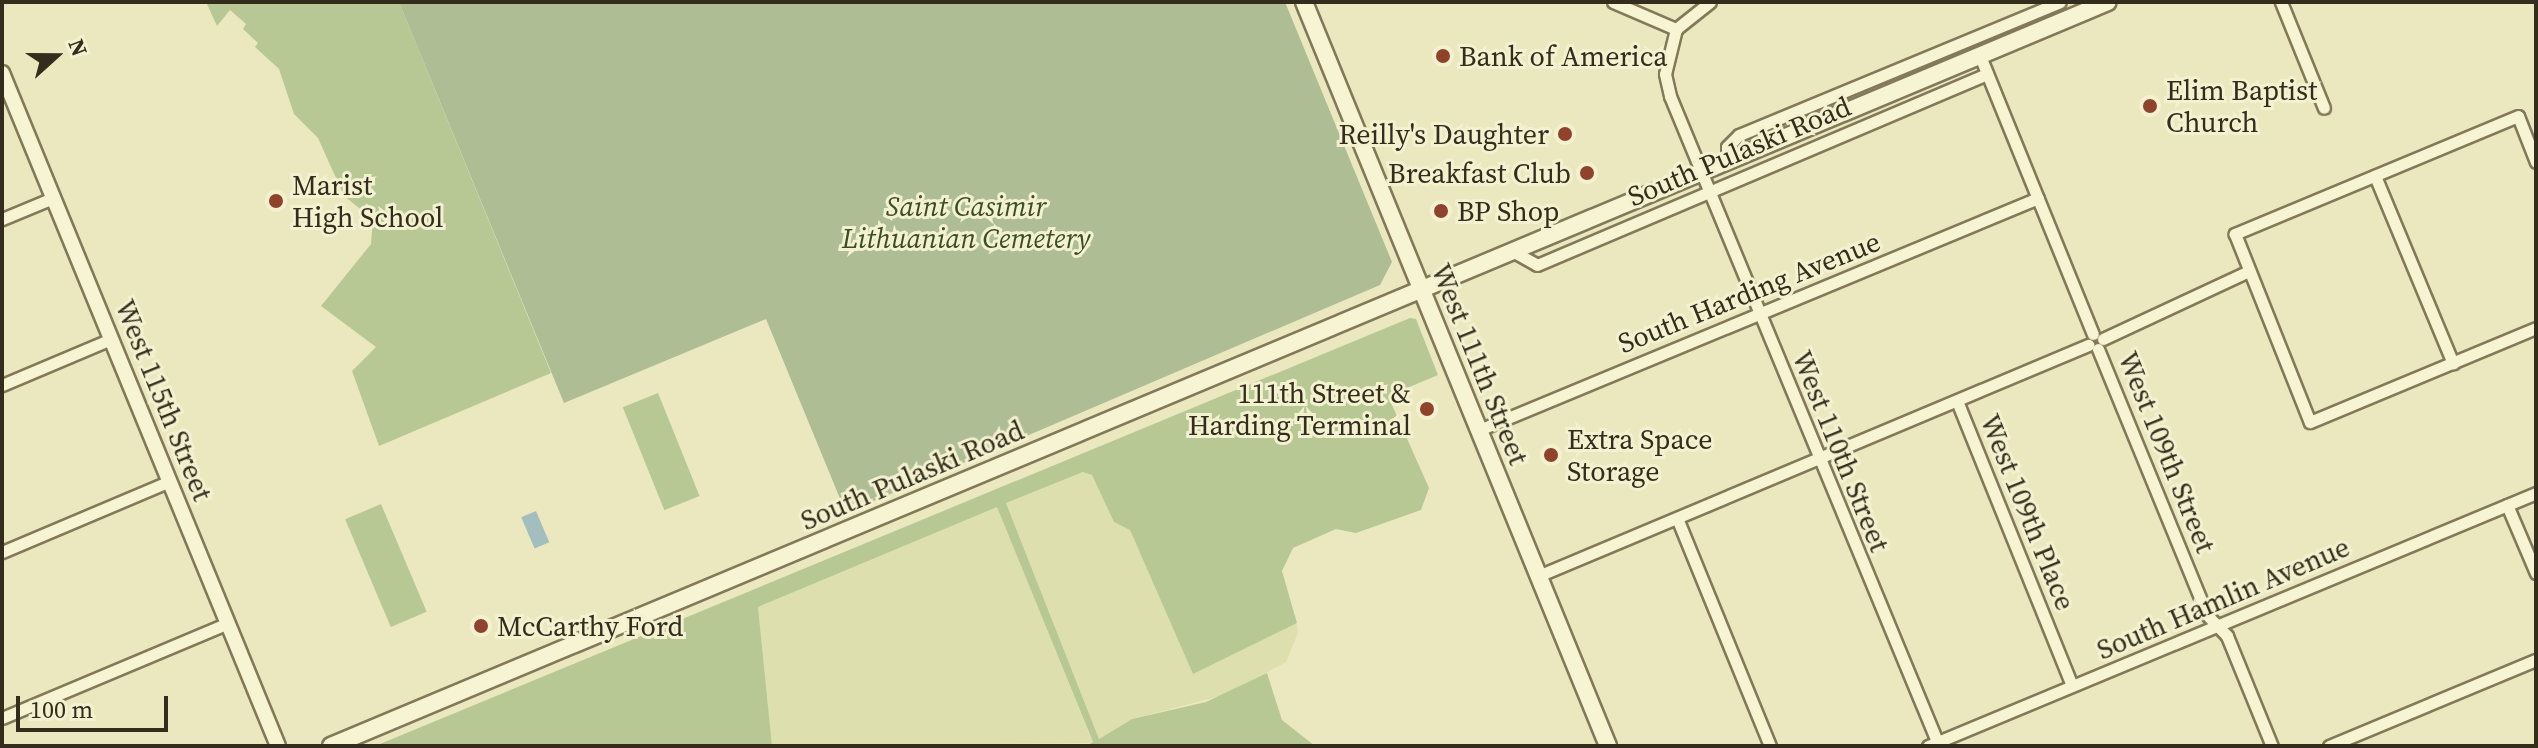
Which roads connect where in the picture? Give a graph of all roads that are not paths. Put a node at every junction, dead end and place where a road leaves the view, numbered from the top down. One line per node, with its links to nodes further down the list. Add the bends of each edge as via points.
1 (1304, 2): 22 (main road, West 111th Street)
2 (1613, 2): 7 (street)
3 (1710, 2): 7 (street)
4 (2060, 2): 13 (street, South Pulaski Road, via 1739,135 1727,147)
5 (2108, 2): 8 (main road, South Pulaski Road)
6 (2281, 2): 11 (street)
7 (1676, 29): 14 (street, West 110th Street, via 1665,74)
8 (1980, 56): 10 (street, West 109th Street); 13 (main road, South Pulaski Road)
9 (2, 73): 17 (street, West 115th Street)
10 (1987, 74): 16 (street, South Pulaski Road); 18 (street, West 109th Street)
11 (2324, 108)
12 (2536, 161): 15 (street, via 2518,116)
13 (1728, 162): 14 (main road, South Pulaski Road)
14 (1700, 173): 16 (street, West 110th Street); 20 (main road, South Pulaski Road)
15 (2375, 176): 21 (street, via 2235,234); 27 (street)
16 (1708, 193): 20 (street, South Pulaski Road, via 1537,265); 23 (street, West 110th Street)
17 (53, 198): 19 (street); 25 (street, West 115th Street)
18 (2038, 198): 23 (street, South Harding Avenue); 26 (street, West 109th Street)
19 (2, 219)
20 (1514, 252): 22 (main road, South Pulaski Road)
21 (2249, 271): 26 (street); 27 (street, via 2310,422)
22 (1422, 290): 30 (main road, West 111th Street); 46 (main road, South Pulaski Road)
23 (1758, 314): 30 (street, South Harding Avenue); 31 (street, West 110th Street)
24 (2536, 328): 27 (street)
25 (111, 339): 28 (street); 32 (street, West 115th Street)
26 (2096, 341): 29 (street); 40 (street, West 109th Street, via 2207,615)
27 (2453, 363)
28 (2, 385)
29 (1957, 401): 31 (street); 42 (street, West 109th Place)
30 (1479, 430): 38 (main road, West 111th Street)
31 (1818, 459): 35 (street); 44 (street, West 110th Street)
32 (170, 481): 36 (street); 39 (street, West 115th Street)
33 (2536, 493): 34 (street, South Hamlin Avenue)
34 (2507, 505): 37 (street); 40 (street, South Hamlin Avenue)
35 (1677, 518): 38 (street); 48 (street)
36 (2, 552)
37 (2536, 573)
38 (1538, 576): 47 (main road, West 111th Street)
39 (228, 623): 43 (street); 45 (street, West 115th Street)
40 (2218, 626): 42 (street, South Hamlin Avenue); 49 (street, West 109th Street, via 2227,636)
41 (2536, 660): 50 (street)
42 (2072, 686): 44 (street, South Hamlin Avenue)
43 (2, 718)
44 (1935, 745)
45 (278, 746)
46 (331, 746)
47 (1608, 746)
48 (1770, 746)
49 (2272, 746)
50 (2329, 746)

